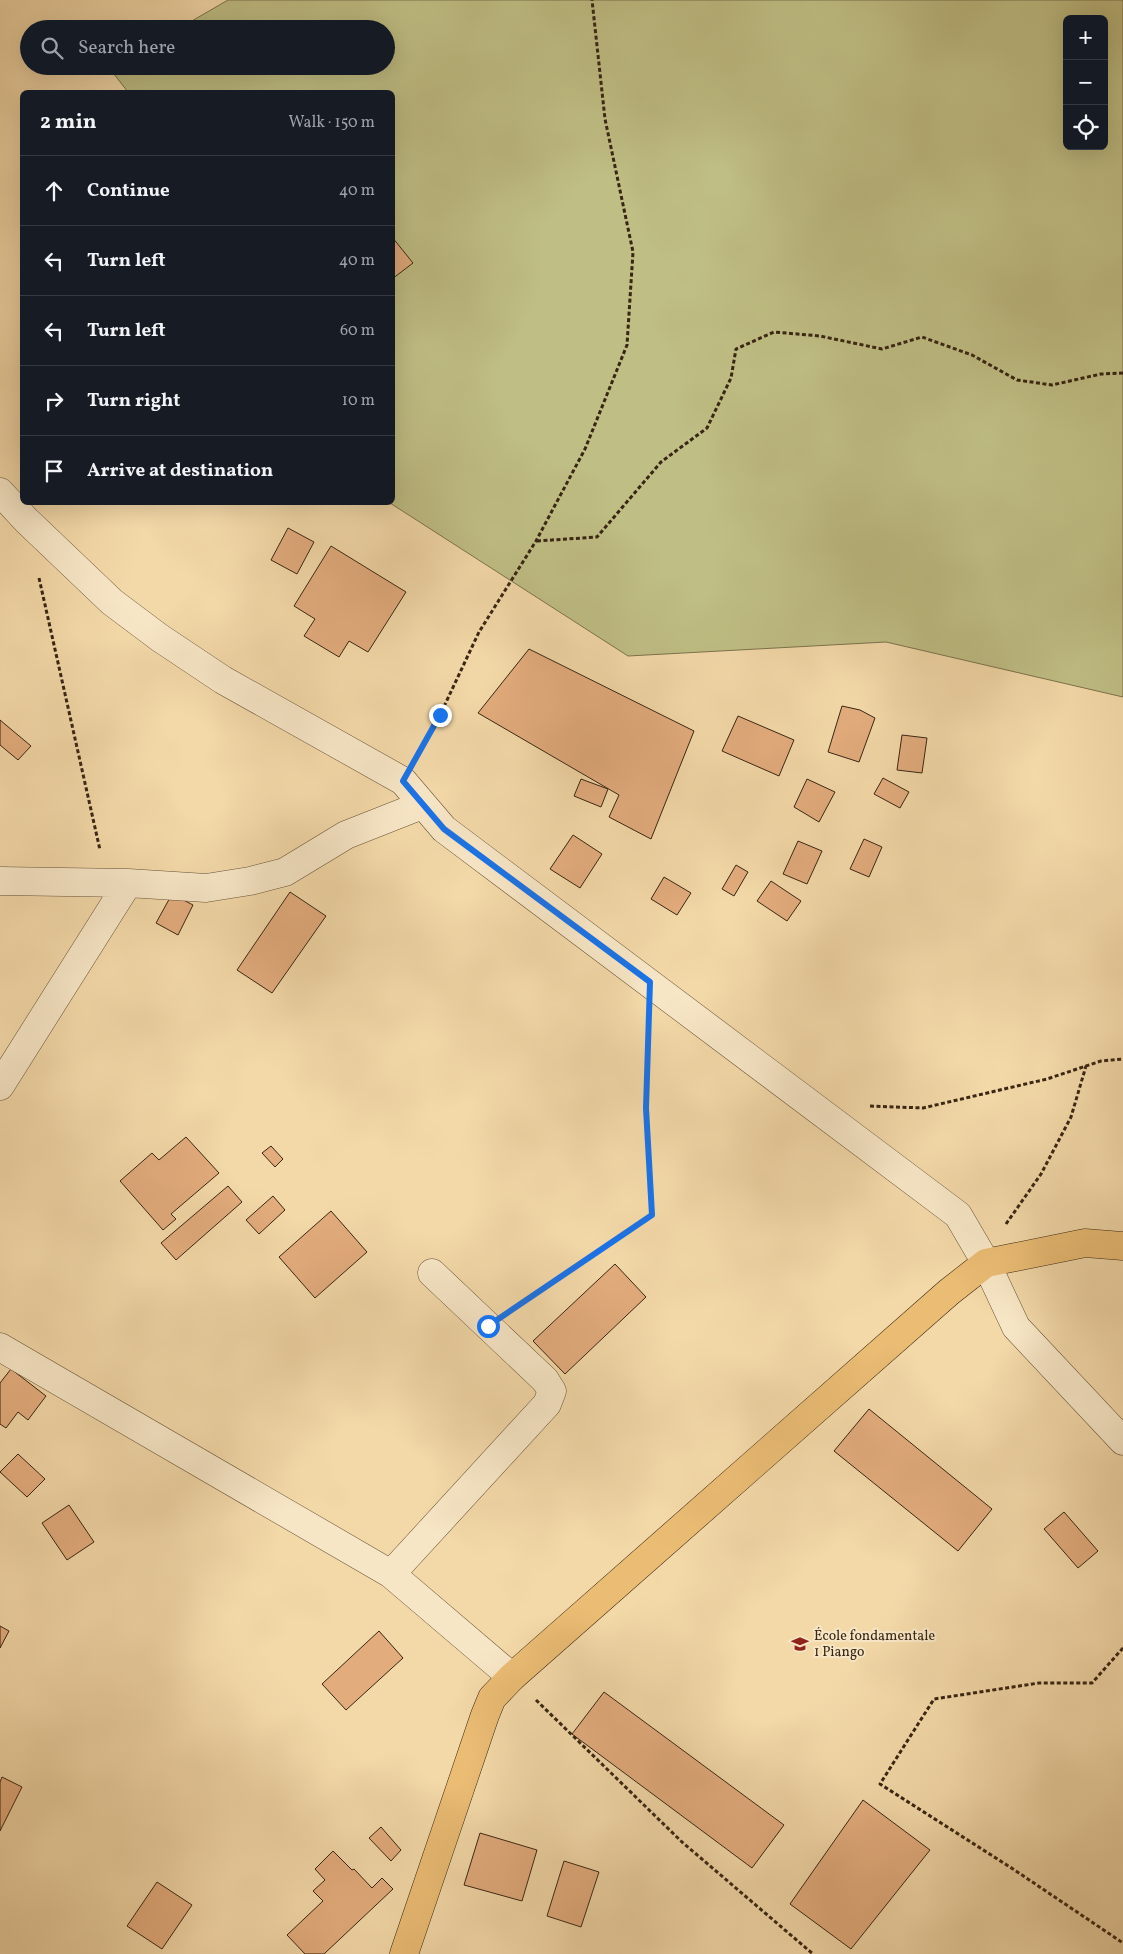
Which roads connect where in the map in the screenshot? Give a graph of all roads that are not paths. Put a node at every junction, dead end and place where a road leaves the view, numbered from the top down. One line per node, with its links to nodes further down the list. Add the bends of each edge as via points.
1 (0, 492): 2 (street, via 112,602 160,638 223,680 403,781)
2 (422, 806): 4 (street, via 346,835 285,872 206,888); 7 (street, via 444,829 958,1215)
3 (0, 881): 4 (street)
4 (128, 883): 5 (street)
5 (0, 1086)
6 (1123, 1246): 7 (main road, via 1084,1244)
7 (986, 1263): 10 (street, via 1016,1327); 12 (main road)
8 (432, 1273): 11 (street, via 546,1380 552,1391 547,1404)
9 (0, 1347): 11 (street)
10 (1123, 1441)
11 (391, 1574): 12 (street)
12 (512, 1677): 13 (main road, via 492,1698)
13 (404, 1954)

